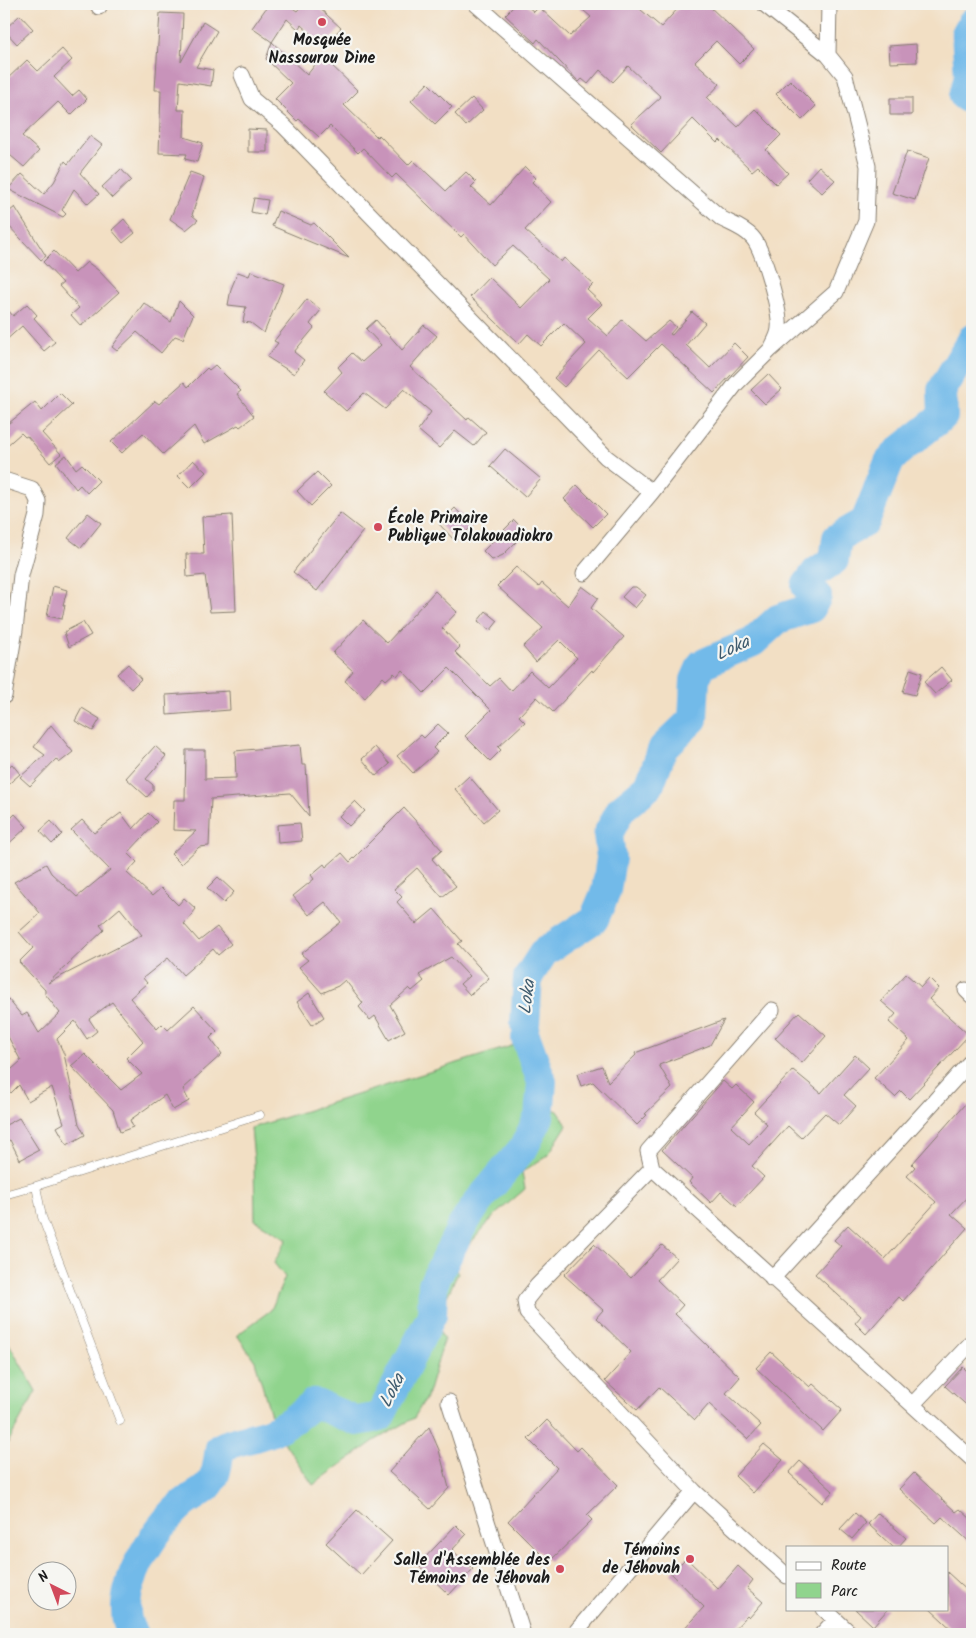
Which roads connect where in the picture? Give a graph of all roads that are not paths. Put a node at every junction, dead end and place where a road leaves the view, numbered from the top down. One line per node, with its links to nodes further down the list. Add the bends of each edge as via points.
1 (476, 4): 6 (street, via 722,219 742,228 753,238 778,308 779,329)
2 (764, 4): 4 (street)
3 (829, 4): 4 (street)
4 (828, 55): 6 (street, via 845,76 868,166 866,221 836,292)
5 (242, 75): 8 (street, via 252,98 283,125 606,457)
6 (771, 349): 8 (street, via 736,384)
7 (4, 480): 10 (street, via 32,489 38,501 21,575)
8 (652, 492): 9 (street)
9 (584, 572)
10 (4, 696)
11 (772, 1010): 14 (street, via 648,1151)
12 (972, 1060): 17 (street)
13 (260, 1115): 15 (lane)
14 (652, 1168): 17 (street); 23 (street, via 537,1286 526,1301 527,1312)
15 (36, 1186): 16 (lane); 21 (lane, via 42,1217)
16 (4, 1195)
17 (772, 1279): 20 (street)
18 (972, 1342): 20 (street)
19 (449, 1402): 27 (street)
20 (913, 1404): 22 (street)
21 (120, 1421)
22 (972, 1459)
23 (694, 1490): 24 (street); 28 (street)
24 (786, 1575)
25 (825, 1610): 26 (street)
26 (835, 1620): 29 (street); 30 (street)
27 (523, 1634)
28 (574, 1634)
29 (822, 1634)
30 (851, 1634)

